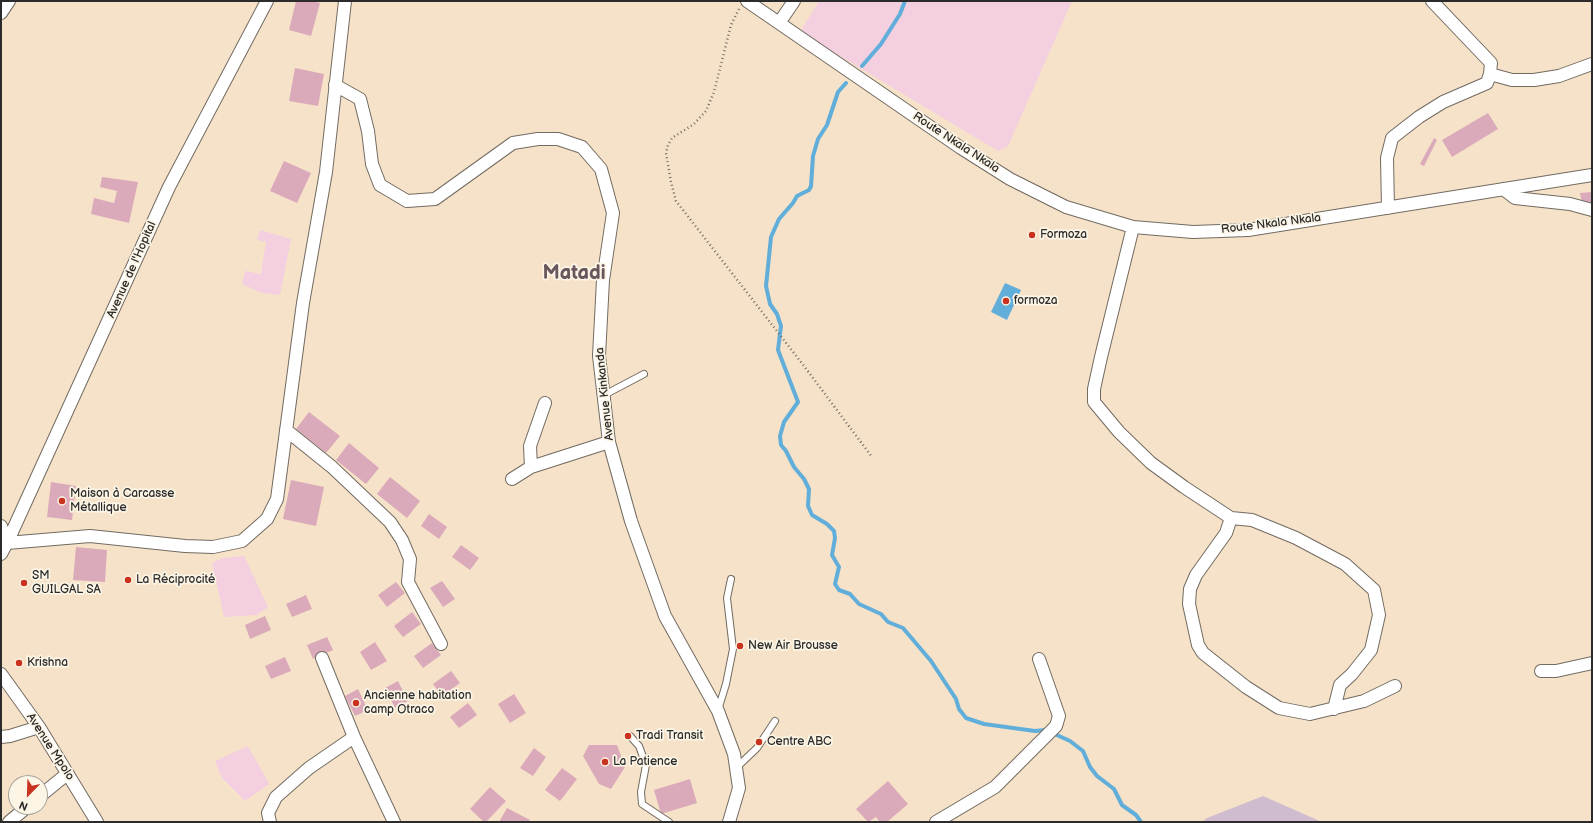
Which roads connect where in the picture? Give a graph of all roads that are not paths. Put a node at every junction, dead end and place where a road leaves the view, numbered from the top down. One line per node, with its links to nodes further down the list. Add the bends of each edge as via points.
1 (9, 1): 7 (street)
2 (267, 1): 26 (street, Avenue de l'Hopital, via 169,187)
3 (345, 1): 11 (street)
4 (794, 1): 8 (street)
5 (1432, 1): 10 (street, via 1491,63)
6 (743, 4): 8 (street, Route Nkala Nkala)
7 (1, 13)
8 (779, 23): 16 (street, Route Nkala Nkala, via 1010,179 1066,207)
9 (1592, 64): 10 (street, via 1559,76 1534,80 1512,80)
10 (1490, 74): 14 (street, via 1487,83 1443,102 1392,138 1387,158)
11 (335, 85): 18 (street, Avenue Kinkanda, via 360,99 368,131 372,164 380,185 407,201 435,199 513,143 538,138 558,139 582,147 601,169 613,213 603,280 599,356); 20 (street, via 326,172 303,303)
12 (1592, 175): 13 (street, Route Nkala Nkala)
13 (1503, 189): 14 (street, Route Nkala Nkala); 15 (street, via 1515,198 1570,204)
14 (1388, 208): 16 (street, Route Nkala Nkala, via 1248,230 1193,232)
15 (1592, 210)
16 (1133, 227): 24 (street, via 1094,389 1094,402 1118,432 1151,463)
17 (644, 374): 18 (lane)
18 (604, 395): 21 (street, Avenue Kinkanda)
19 (545, 403): 22 (street, via 530,446)
20 (286, 430): 26 (street, via 277,499 267,520 242,541 213,547 90,536); 29 (street, via 332,467 390,522 410,559 408,582)
21 (609, 442): 22 (street); 37 (street, Avenue Kinkanda, via 631,520 665,616)
22 (531, 467): 23 (street)
23 (512, 479)
24 (1231, 518): 36 (street, via 1252,520 1296,538 1345,564 1374,590 1379,615 1371,650 1340,685); 36 (street, via 1226,532 1196,574 1190,589 1189,604 1198,645 1203,653 1246,687 1279,708 1310,714)
25 (1, 526): 26 (street)
26 (7, 543): 27 (street)
27 (1, 554)
28 (731, 579): 37 (lane, via 726,598 733,649)
29 (441, 644)
30 (322, 658): 42 (street)
31 (1039, 659): 51 (street, via 1059,716 1056,726 995,787)
32 (1592, 663): 33 (street)
33 (1541, 672)
34 (1, 674): 39 (street, Avenue Mpolo)
35 (1395, 686): 36 (street, via 1364,701)
36 (1334, 709)
37 (718, 711): 43 (street, Avenue Kinkanda, via 734,754)
38 (775, 721): 43 (lane, via 757,748)
39 (39, 727): 41 (street); 44 (street, Avenue Mpolo)
40 (630, 736): 49 (lane, via 639,746 646,765 641,792 642,804)
41 (1, 737)
42 (354, 737): 47 (street, via 309,768 276,797 268,813); 48 (street)
43 (736, 768): 50 (street, Avenue Kinkanda, via 739,788)
44 (68, 774): 45 (street); 46 (street, Avenue Mpolo)
45 (48, 790)
46 (97, 822)
47 (270, 822)
48 (394, 822)
49 (669, 822)
50 (729, 822)
51 (936, 822)

